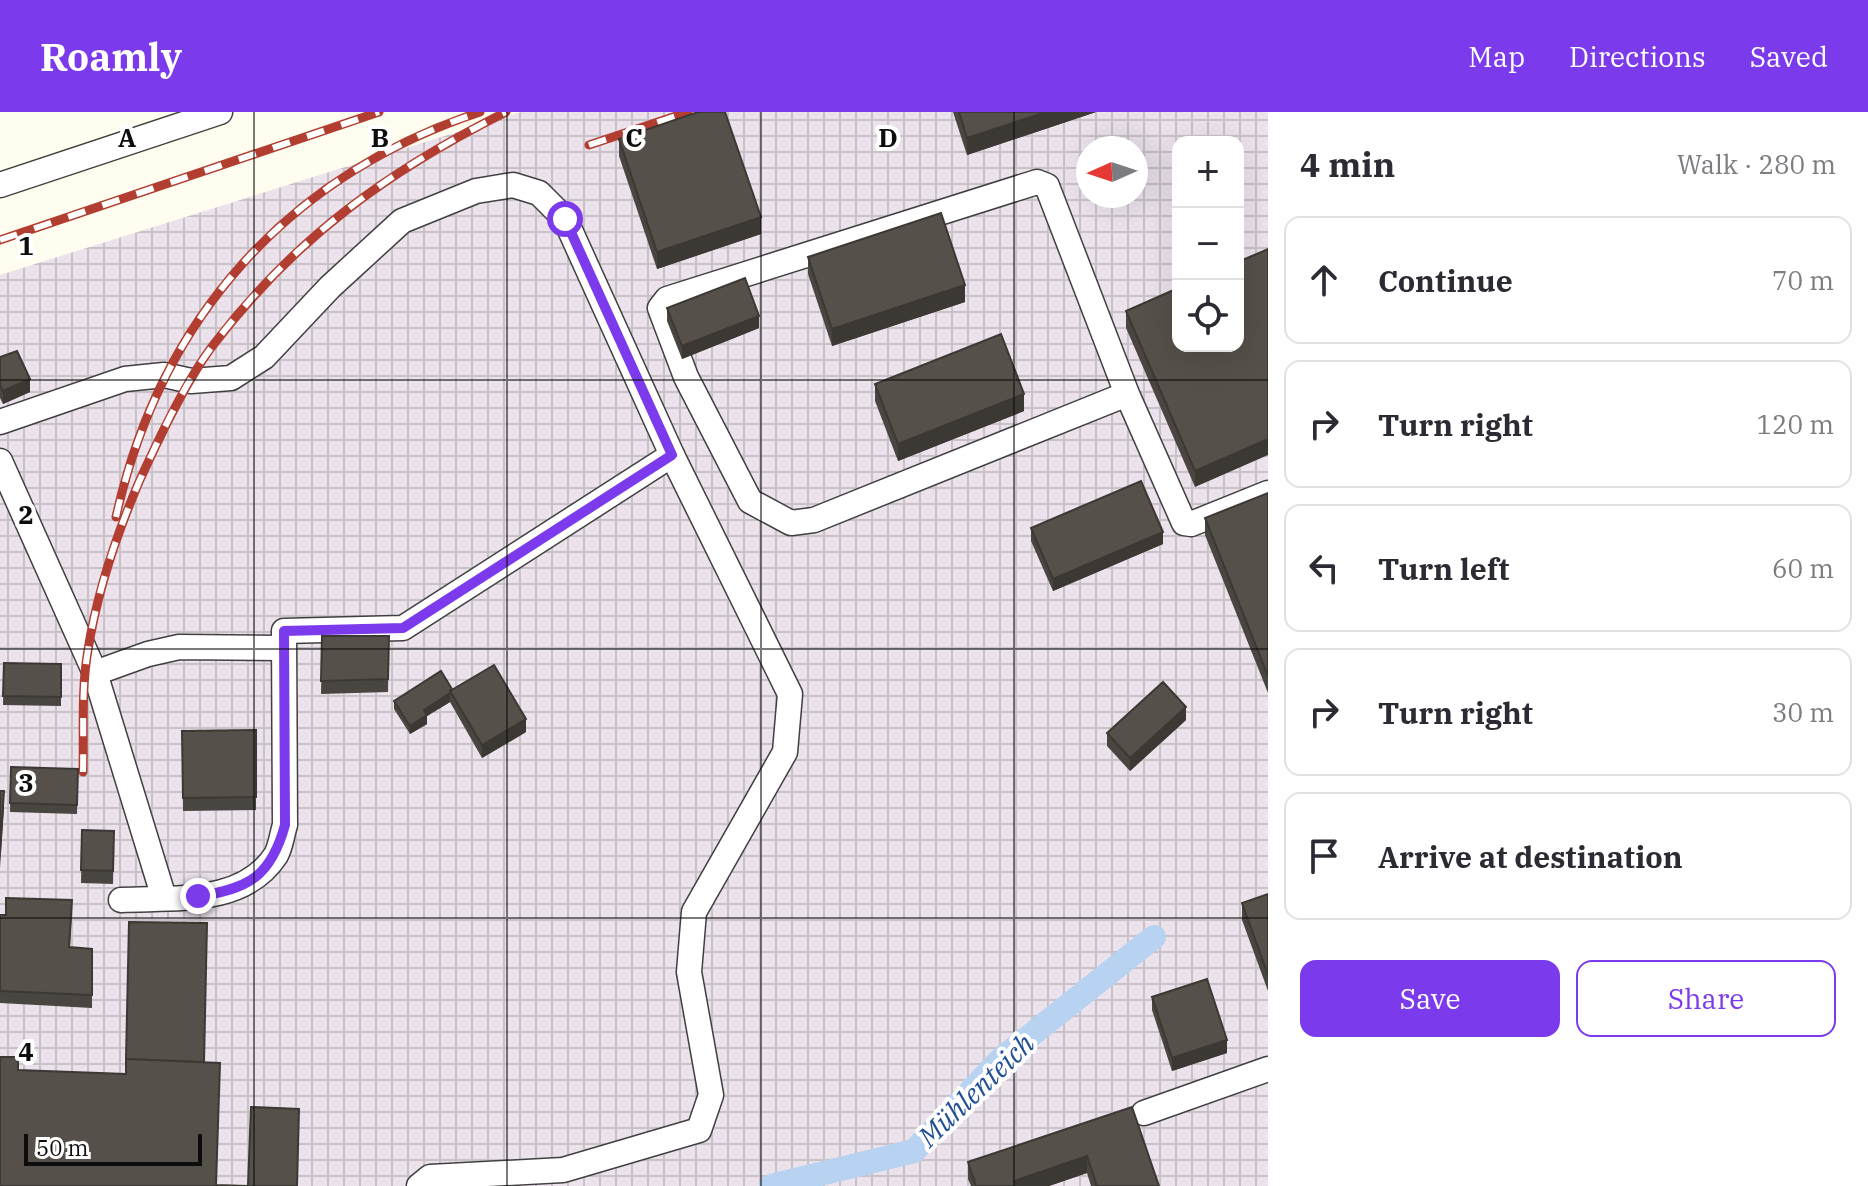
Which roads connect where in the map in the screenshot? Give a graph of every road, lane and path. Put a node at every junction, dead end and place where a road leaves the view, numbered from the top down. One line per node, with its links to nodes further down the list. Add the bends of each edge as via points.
1 (220, 112): 2 (lane)
2 (0, 185)
3 (1127, 394): 3 (lane, via 1047,186 1037,182 667,299 660,308 686,377 750,501 791,523 814,520); 7 (lane, via 1184,523)
4 (0, 422): 5 (lane, via 125,379 231,378 264,357 402,221 476,191 513,185 539,193 565,219)
5 (672, 455): 8 (lane, via 403,628 284,631); 14 (lane, via 790,694 785,752 694,912 689,972 711,1095 699,1130 563,1170 430,1177)
6 (0, 461): 9 (lane)
7 (1268, 493)
8 (283, 648): 9 (lane, via 179,647); 10 (lane, via 285,825 277,852 258,876 227,892)
9 (95, 673): 10 (lane)
10 (164, 898): 11 (lane)
11 (121, 900)
12 (1268, 1069): 13 (lane)
13 (1144, 1113)
14 (419, 1186)

